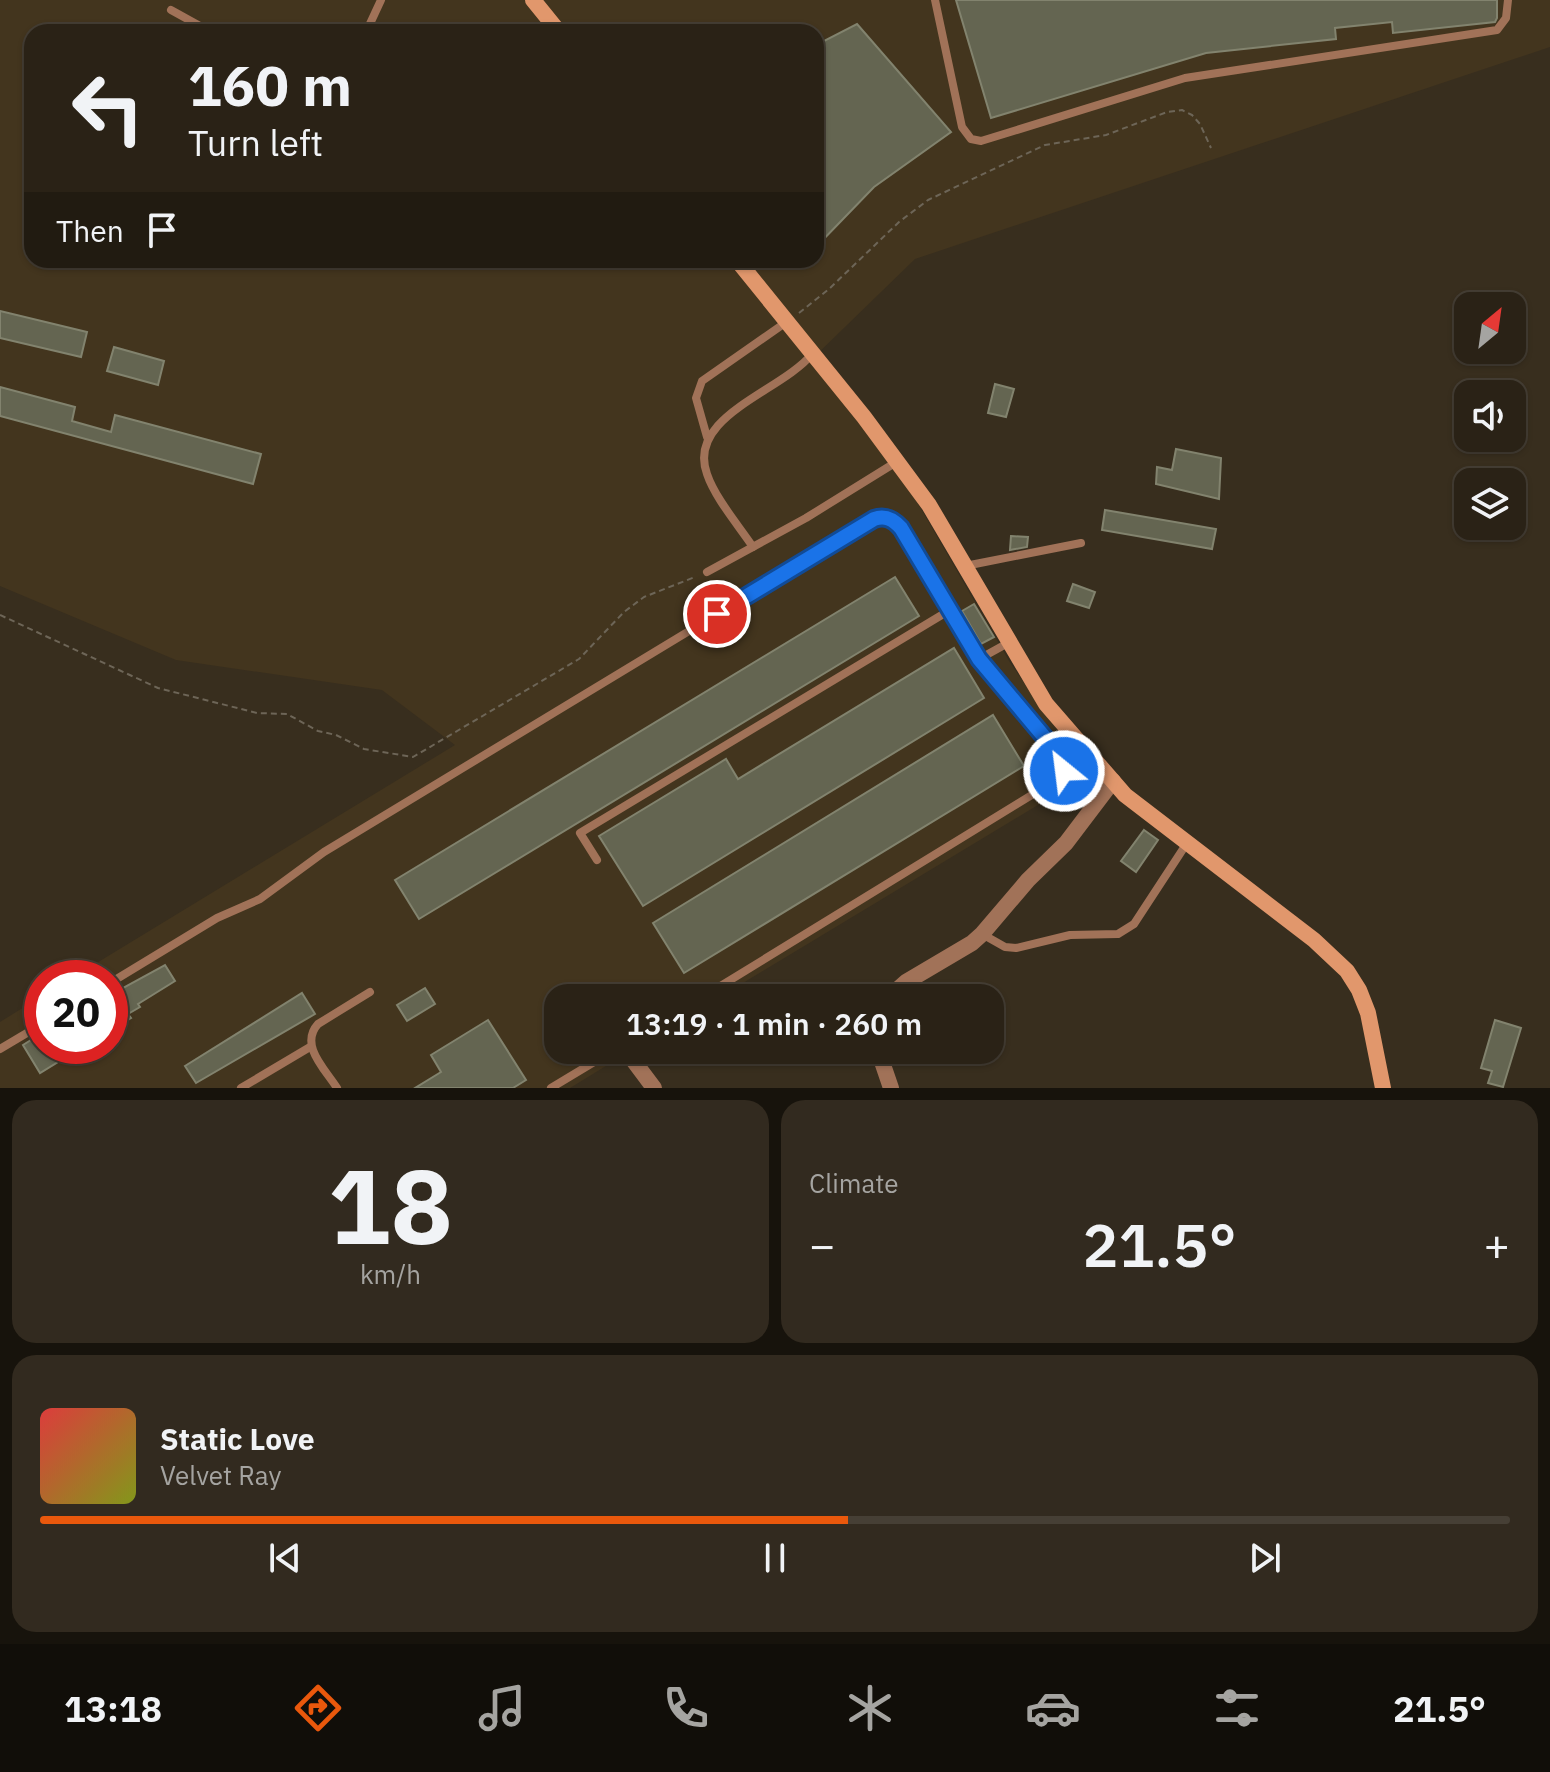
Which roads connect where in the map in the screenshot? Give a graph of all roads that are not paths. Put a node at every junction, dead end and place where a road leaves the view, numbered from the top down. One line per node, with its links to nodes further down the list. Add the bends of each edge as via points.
1 (381, 0): 7 (lane)
2 (533, 0): 8 (street)
3 (935, 0): 4 (lane, via 962,127 971,139 981,141 1185,78 1497,30 1506,18)
4 (1508, 0)
5 (171, 10): 6 (lane)
6 (196, 24)
7 (370, 24)
8 (552, 24)
9 (743, 268): 10 (street)
10 (785, 323): 11 (street); 12 (lane, via 702,381 696,398)
11 (812, 354): 12 (lane); 13 (street)
12 (707, 437): 15 (lane, via 703,462 708,477)
13 (898, 461): 15 (lane); 16 (street)
14 (1081, 543): 16 (lane)
15 (753, 547): 17 (lane)
16 (965, 566): 19 (street)
17 (707, 572)
18 (950, 610): 20 (lane); 23 (lane, via 580,833); 25 (lane, via 901,528 889,518 874,519 324,852 260,899 217,918)
19 (1008, 643): 20 (lane); 21 (street, via 1046,704)
20 (979, 659): 26 (lane, via 1061,757 1061,777)
21 (1113, 781): 22 (street); 24 (street, via 1066,843)
22 (1187, 843): 24 (lane, via 1134,924 1118,934 1070,935 1016,948); 40 (street, via 1347,971 1368,1013)
23 (597, 860)
24 (982, 934): 27 (street)
25 (128, 972)
26 (724, 984)
27 (904, 984)
28 (370, 992): 30 (lane, via 318,1024)
29 (24, 1035): 31 (lane)
30 (310, 1047): 35 (lane); 36 (lane)
31 (0, 1049)
32 (591, 1064): 37 (lane)
33 (636, 1064): 38 (street)
34 (883, 1064): 39 (street)
35 (241, 1088)
36 (337, 1088)
37 (551, 1088)
38 (654, 1088)
39 (891, 1088)
40 (1383, 1088)

